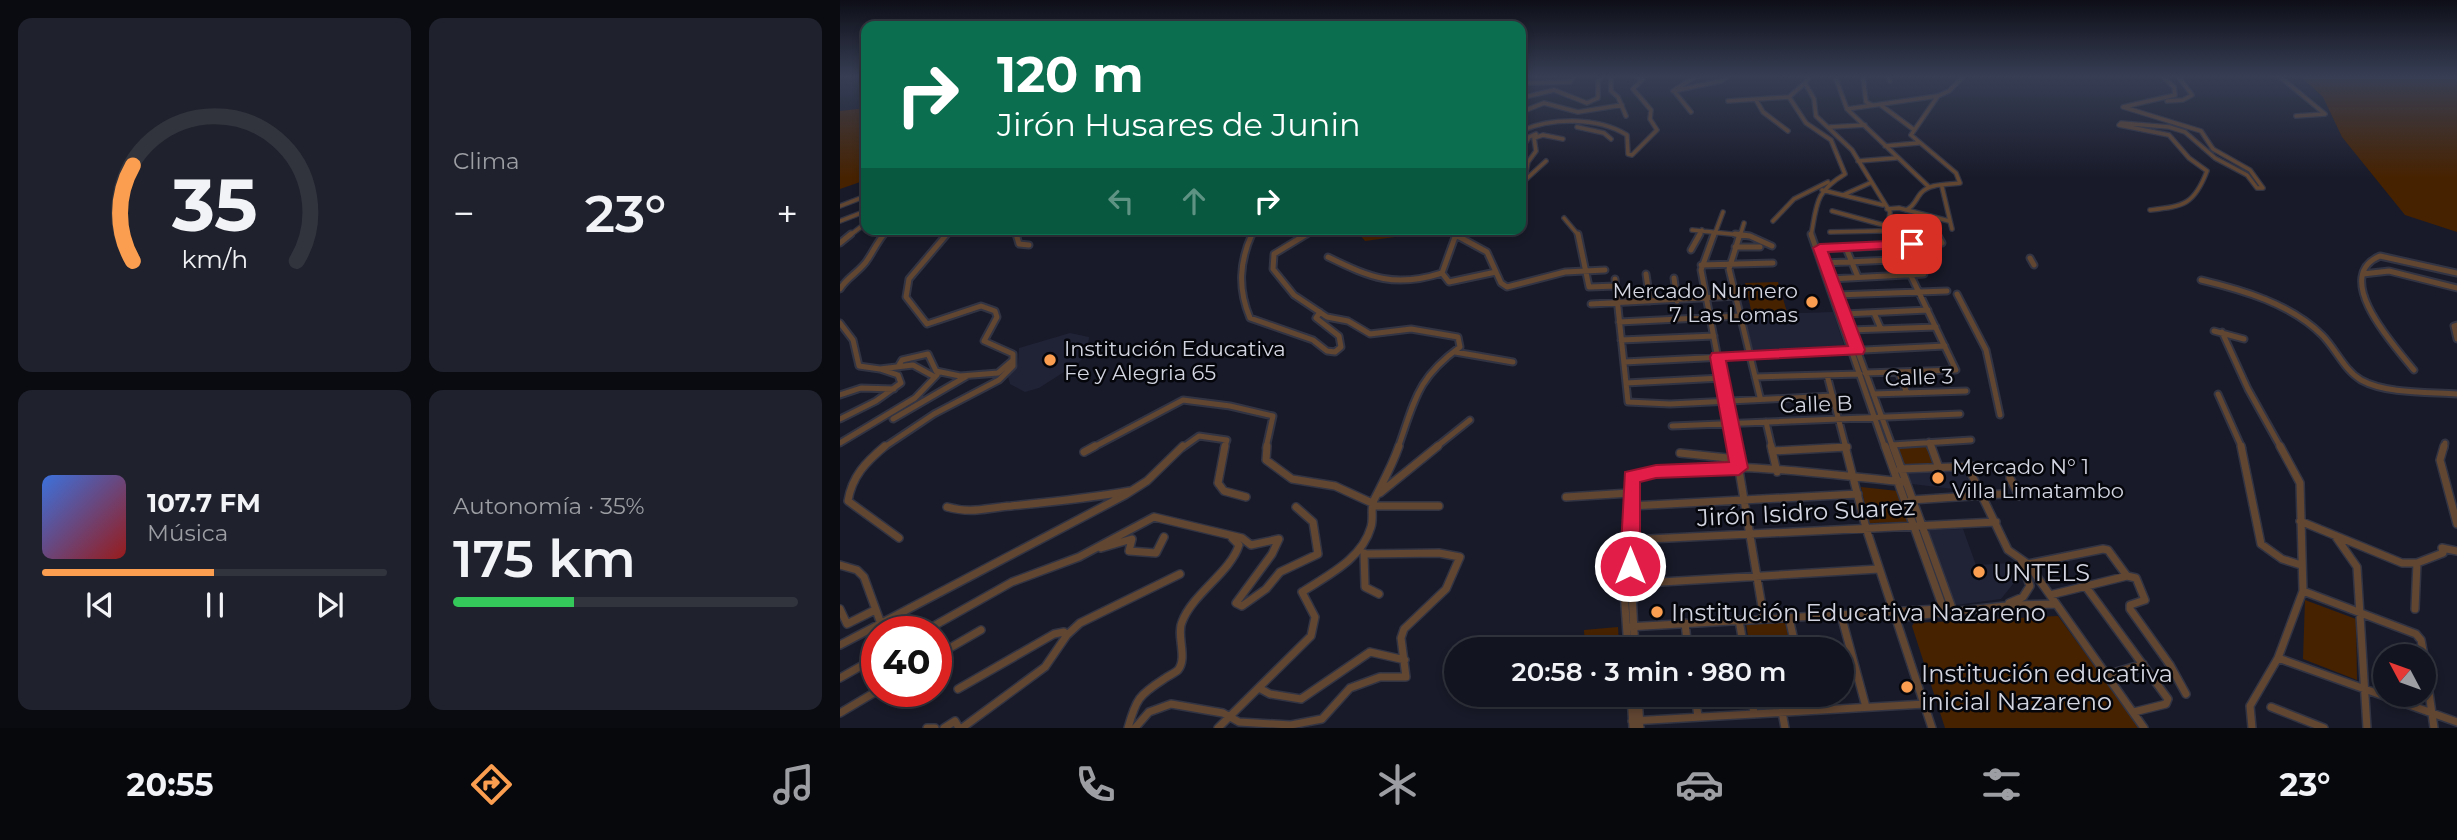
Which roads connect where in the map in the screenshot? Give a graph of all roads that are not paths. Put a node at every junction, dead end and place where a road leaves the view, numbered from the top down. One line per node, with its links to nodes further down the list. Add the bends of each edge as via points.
1 (1570, 110): 2 (street)
2 (1591, 110)
3 (1624, 110): 13 (street)
4 (1650, 110): 15 (street, via 1657,130 1632,155 1628,155 1627,135 1616,127)
5 (1762, 110): 20 (street)
6 (1797, 110): 32 (street, via 1831,140 1844,174)
7 (1815, 110): 17 (street)
8 (1848, 110): 16 (street)
9 (1889, 110): 18 (street)
10 (1930, 110): 18 (street)
11 (2132, 110): 42 (street, via 2201,131 2213,149 2250,170 2263,188 2215,158 2185,132 2121,123 2169,135 2207,171 2200,190 2184,206)
12 (2320, 110): 14 (street, via 2325,114)
13 (1626, 116)
14 (2296, 116)
15 (1544, 121): 19 (street); 23 (street)
16 (1865, 125): 17 (street); 26 (street)
17 (1829, 127): 29 (street)
18 (1913, 128): 25 (street, via 1911,135)
19 (1526, 129)
20 (1788, 131)
21 (1543, 135): 22 (street); 24 (street, via 1531,135); 30 (street, via 1533,139 1536,149)
22 (1563, 139)
23 (1611, 139)
24 (1526, 142)
25 (1918, 143): 26 (street); 35 (street, via 1956,173 1961,183)
26 (1885, 146): 27 (street)
27 (1896, 158): 29 (street); 34 (street)
28 (1546, 161): 31 (street)
29 (1858, 161): 33 (street)
30 (1526, 169)
31 (1526, 178)
32 (1835, 180): 36 (street); 48 (street, via 1794,198)
33 (1870, 183): 37 (street); 40 (street)
34 (1929, 187): 35 (street); 41 (street)
35 (1942, 187): 49 (street)
36 (1822, 190): 37 (street); 74 (street, via 1810,236)
37 (1843, 195): 40 (street)
38 (861, 198): 39 (street)
39 (840, 206)
40 (1886, 207): 41 (street); 52 (street, via 1890,212)
41 (1906, 210): 49 (street)
42 (2150, 210)
43 (1832, 211): 52 (street)
44 (1723, 212): 56 (street)
45 (861, 213): 47 (street)
46 (1564, 218): 87 (street, via 1576,226)
47 (840, 221)
48 (1773, 221)
49 (1949, 221): 53 (street)
50 (1744, 223): 58 (street)
51 (861, 227): 66 (street)
52 (1888, 228): 57 (street); 67 (street, via 1935,232 1942,243); 69 (street)
53 (1952, 229)
54 (1692, 230): 55 (street)
55 (1702, 230): 56 (street); 75 (street)
56 (1715, 232): 58 (street); 84 (street)
57 (1830, 232)
58 (1740, 234): 70 (street); 71 (street)
59 (884, 235): 96 (street, via 868,260)
60 (945, 235): 136 (street, via 912,272 906,297 927,324 988,307 997,314 985,343 1008,350)
61 (1017, 235): 68 (street, via 1019,244)
62 (1252, 235): 114 (street, via 1237,277 1250,318 1335,352 1341,347 1341,338 1336,328 1316,318)
63 (1308, 235): 114 (street, via 1274,254 1273,270 1288,289)
64 (1452, 235): 65 (street)
65 (1455, 237): 89 (street, via 1486,252); 90 (street)
66 (840, 243)
67 (1912, 244): 69 (street); 79 (street)
68 (1029, 245)
69 (1896, 245): 73 (street); 80 (street)
70 (1772, 246)
71 (1735, 247): 72 (street); 85 (street)
72 (1760, 247)
73 (1846, 248): 74 (street); 81 (street)
74 (1817, 249): 83 (street); 132 (street)
75 (1691, 250)
76 (1328, 257): 90 (street, via 1366,275 1401,284)
77 (1937, 258): 79 (street)
78 (2030, 258): 86 (street)
79 (1919, 259): 80 (street)
80 (1904, 260): 81 (street); 95 (street)
81 (1852, 262): 83 (street); 98 (street)
82 (1773, 263): 85 (street)
83 (1824, 263): 99 (street)
84 (1701, 265): 85 (street); 108 (street)
85 (1730, 265): 107 (street)
86 (2034, 265)
87 (1586, 270): 88 (street); 89 (street, via 1507,286); 111 (street, via 1589,287 1616,282)
88 (1605, 270)
89 (1496, 272): 90 (street, via 1449,282)
90 (1442, 273)
91 (2457, 273): 94 (street, via 2380,257 2373,259)
92 (1646, 274): 109 (street)
93 (1924, 274): 95 (street)
94 (2363, 274): 101 (street, via 2389,271); 141 (street, via 2361,288 2377,325)
95 (1911, 275): 98 (street); 104 (street)
96 (843, 277): 102 (street)
97 (1674, 278): 110 (street)
98 (1858, 278): 99 (street)
99 (1830, 279): 106 (street)
100 (2201, 280): 156 (street, via 2249,294 2288,313 2320,333 2362,380)
101 (2457, 288)
102 (840, 289)
103 (1947, 291): 104 (street)
104 (1919, 292): 106 (street); 113 (street)
105 (1957, 294): 163 (street, via 1986,350)
106 (1836, 295): 116 (street)
107 (1736, 296): 108 (street); 117 (street)
108 (1707, 299): 110 (street); 118 (street)
109 (1650, 301): 110 (street); 111 (street)
110 (1677, 301)
111 (1617, 303): 112 (street); 119 (street)
112 (1591, 304)
113 (1928, 310): 115 (street); 122 (street)
114 (1320, 312): 133 (street, via 1374,334 1411,329 1458,337 1460,347)
115 (1874, 313): 116 (street); 123 (street)
116 (1844, 314): 124 (street)
117 (1741, 316): 118 (street); 134 (street)
118 (1711, 317): 119 (street); 127 (street)
119 (1619, 322): 130 (street)
120 (840, 323): 140 (street, via 853,340 859,366)
121 (2457, 325): 129 (street)
122 (1936, 327): 123 (street); 131 (street)
123 (1881, 329): 124 (street)
124 (1850, 330): 132 (street)
125 (2214, 331): 126 (street)
126 (2222, 332): 128 (street); 207 (street, via 2298,477)
127 (1714, 336): 130 (street); 135 (street)
128 (2244, 339)
129 (2457, 339)
130 (1622, 340): 138 (street)
131 (1945, 346): 132 (street); 142 (street, via 1956,370)
132 (1854, 350): 134 (street); 143 (street)
133 (1455, 352): 137 (street); 201 (street, via 1436,364 1420,385 1390,475)
134 (1750, 355): 135 (street); 147 (street)
135 (1718, 357): 138 (street); 148 (street)
136 (1013, 359): 146 (street, via 998,373); 215 (street, via 1013,366 999,380 882,446 849,483 848,501)
137 (1513, 362)
138 (1624, 362): 149 (street)
139 (899, 365): 140 (street); 144 (street, via 919,366); 144 (street, via 902,360 929,354)
140 (880, 369): 150 (street, via 898,375 901,383)
141 (2414, 370)
142 (1898, 372): 143 (street); 153 (street)
143 (1862, 373): 145 (street); 154 (street); 164 (street)
144 (937, 375): 146 (street); 151 (street)
145 (1827, 375): 147 (street); 158 (street)
146 (967, 376): 161 (street)
147 (1755, 377): 159 (street)
148 (1721, 379): 149 (street); 160 (street)
149 (1626, 383): 160 (street, via 1628,402)
150 (894, 389): 157 (street, via 861,387); 165 (street)
151 (925, 390): 161 (street); 174 (street)
152 (1966, 391): 153 (street, Calle 3)
153 (1907, 393): 154 (street, Calle 3)
154 (1873, 394): 164 (street)
155 (2218, 394): 224 (street, via 2244,453 2261,544 2282,559)
156 (2457, 394)
157 (840, 395)
158 (1833, 396): 159 (street); 167 (street)
159 (1760, 397): 160 (street)
160 (1726, 400): 170 (street)
161 (914, 407): 166 (street)
162 (1960, 414): 164 (street, Calle B)
163 (2000, 415)
164 (1879, 418): 167 (street, Calle B); 176 (street); 190 (street)
165 (840, 419)
166 (892, 419)
167 (1841, 419): 169 (street, Calle B); 177 (street)
168 (1470, 420): 201 (street)
169 (1766, 422): 170 (street, Calle B); 178 (street)
170 (1731, 424): 171 (street, Calle B); 181 (street)
171 (1672, 426)
172 (1971, 440): 173 (street)
173 (1930, 442): 176 (street); 185 (street)
174 (840, 443)
175 (2445, 443): 206 (street, via 2440,460)
176 (1892, 445): 186 (street)
177 (1847, 447): 178 (street); 189 (street)
178 (1772, 451): 187 (street)
179 (1084, 452): 201 (street, via 1184,400 1257,409 1273,416 1266,460 1292,479 1335,486)
180 (1680, 453): 181 (street)
181 (1737, 459): 184 (street)
182 (1979, 466): 183 (street)
183 (1968, 467): 185 (street); 195 (street)
184 (1739, 468): 187 (street); 192 (street, via 1656,471 1631,477); 199 (street)
185 (1939, 468): 186 (street)
186 (1900, 469): 190 (street)
187 (1777, 472): 189 (street)
188 (2010, 478): 196 (street)
189 (1855, 479): 190 (street); 193 (street)
190 (1901, 482): 200 (street); 210 (street)
191 (1133, 490): 197 (street, via 1199,436 1227,440 1218,483 1224,491); 205 (street, via 970,513); 244 (street)
192 (1630, 494): 198 (street); 203 (street)
193 (1858, 494): 199 (street); 211 (street)
194 (2002, 494): 195 (street)
195 (1983, 496): 200 (street); 208 (street)
196 (2020, 496)
197 (1247, 497)
198 (1566, 497)
199 (1744, 500): 203 (street); 212 (street)
200 (1911, 500): 210 (street)
201 (1373, 502): 202 (street); 218 (street, via 1372,525)
202 (1439, 506)
203 (1630, 506): 217 (street)
204 (1296, 507): 216 (street, via 1313,522 1318,554 1278,574 1261,593 1237,606 1279,539 1254,546)
205 (947, 508)
206 (2455, 509): 209 (street)
207 (2300, 521): 214 (street); 224 (street)
208 (1996, 522): 210 (street, Jirón Isidro Suarez); 221 (street, via 2008,550)
209 (2457, 524)
210 (1917, 526): 211 (street, Jirón Isidro Suarez); 239 (street); 242 (street, via 1941,607)
211 (1866, 528): 212 (street, Jirón Isidro Suarez); 225 (street)
212 (1750, 534): 217 (street, Jirón Isidro Suarez); 227 (street)
213 (1164, 537): 220 (street, via 1156,553 1129,551 1133,544 1128,539)
214 (2336, 537): 222 (street, via 2402,563); 240 (street, via 2357,567)
215 (899, 538)
216 (1232, 538): 220 (street, via 1154,517); 294 (street, via 1239,545 1235,558 1214,577 1181,623 1178,670 1142,693)
217 (1629, 540): 229 (street); 229 (street, via 1621,547)
218 (1363, 551): 232 (street, via 1365,587); 263 (street, via 1460,557 1458,575 1451,585 1404,629); 269 (street, via 1305,588 1302,592 1315,617 1311,636)
219 (2457, 551): 222 (street, via 2442,548 2443,553)
220 (1079, 557): 245 (street, via 1012,582)
221 (2025, 562): 228 (street, via 2106,549); 233 (street); 235 (street, via 2028,593)
222 (2417, 563): 236 (street)
223 (840, 565): 237 (street, via 861,573)
224 (2301, 565): 231 (street)
225 (1879, 569): 227 (street); 242 (street)
226 (1180, 574): 253 (street, via 1080,623)
227 (1756, 575): 229 (street); 247 (street)
228 (2127, 576): 230 (street); 271 (street, via 2136,578 2146,600 2130,609)
229 (1627, 584): 250 (street)
230 (2086, 587): 233 (street); 264 (street)
231 (2303, 592): 240 (street); 262 (street)
232 (1379, 594)
233 (2050, 595): 234 (street)
234 (2056, 604): 235 (street); 266 (street)
235 (2003, 606): 239 (street)
236 (2415, 609)
237 (875, 610): 238 (street, via 847,624); 243 (street)
238 (841, 612)
239 (1951, 613): 242 (street)
240 (2359, 613): 259 (street, via 2416,634); 270 (street)
241 (1841, 615): 242 (street); 246 (street); 279 (street)
242 (1894, 615): 273 (street)
243 (878, 616)
244 (896, 616)
245 (951, 616)
246 (1789, 618): 247 (street); 258 (street)
247 (1764, 619): 248 (street)
248 (1739, 621): 249 (street); 257 (street)
249 (1685, 623): 250 (street); 256 (street)
250 (1630, 627): 254 (street); 255 (street)
251 (981, 630): 261 (street)
252 (861, 634): 260 (street)
253 (1067, 635): 268 (street, via 1054,634); 293 (street, via 1045,667)
254 (1629, 637)
255 (1632, 637)
256 (1687, 637)
257 (1742, 637)
258 (1793, 637)
259 (2422, 644)
260 (840, 645)
261 (952, 647)
262 (2278, 658): 270 (street); 300 (street, via 2250,706)
263 (1405, 660): 269 (street, via 1370,652 1301,699); 287 (street, via 1406,677 1380,677 1350,688 1322,719 1291,725 1239,722)
264 (2143, 664): 266 (street); 282 (street, via 2168,699 2166,704)
265 (861, 666): 267 (street)
266 (2106, 675): 282 (street)
267 (840, 678)
268 (958, 688)
269 (1259, 688): 287 (street)
270 (2364, 688): 285 (street); 302 (street)
271 (2186, 694)
272 (861, 701): 283 (street)
273 (1925, 704): 279 (street); 298 (street)
274 (1697, 707): 286 (street)
275 (1753, 707): 284 (street)
276 (1809, 707): 280 (street)
277 (2271, 707): 301 (street)
278 (2431, 707): 285 (street)
279 (1866, 708): 280 (street)
280 (1810, 710): 281 (street)
281 (1782, 712): 284 (street); 297 (street)
282 (2134, 712): 299 (street)
283 (840, 713)
284 (1754, 713): 286 (street)
285 (2432, 713): 288 (street); 303 (street)
286 (1698, 716): 289 (street)
287 (1230, 717): 295 (street, via 1171,704 1149,712); 296 (street)
288 (2457, 722)
289 (1636, 724)
290 (927, 728): 291 (street)
291 (935, 728)
292 (944, 728): 293 (street, via 955,721)
293 (960, 728)
294 (1128, 728)
295 (1135, 728)
296 (1218, 728)
297 (1785, 728)
298 (1932, 728)
299 (2144, 728)
300 (2252, 728)
301 (2323, 728)
302 (2367, 728)
303 (2434, 728)

